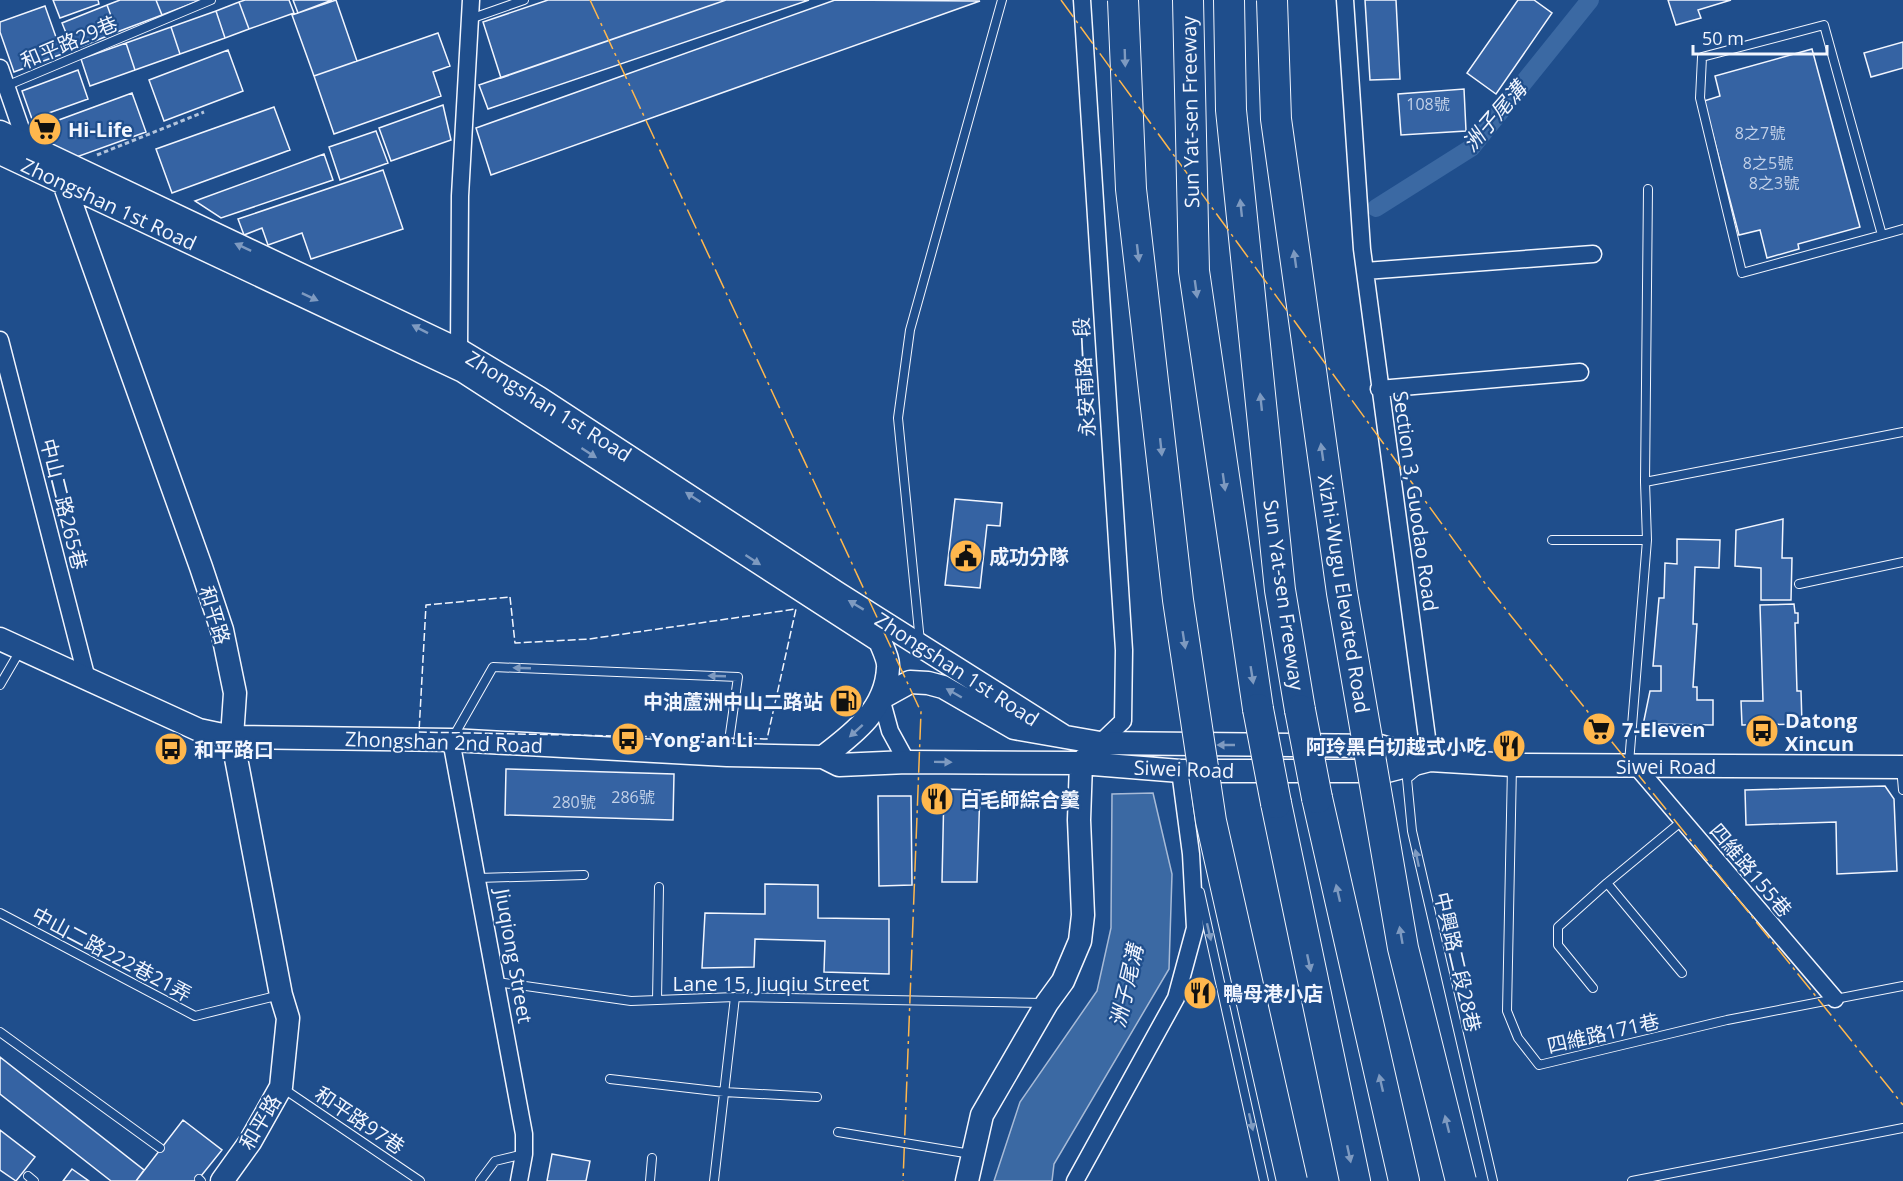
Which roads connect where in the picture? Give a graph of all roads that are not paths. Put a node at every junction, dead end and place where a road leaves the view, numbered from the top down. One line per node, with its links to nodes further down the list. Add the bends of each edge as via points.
1 (212, 0): 13 (lane, 和平路29巷)
2 (471, 0): 11 (street)
3 (524, 0): 11 (lane)
4 (1002, 0): 34 (lane, via 910,330 898,418)
5 (1082, 0): 42 (street, 永安南路一段, via 1124,650 1123,721)
6 (1123, 0): 89 (highway, one-way to 89, bridge, via 1131,189 1178,600 1211,821)
7 (1188, 0): 90 (highway, Sun Yat-sen Freeway, one-way to 90, bridge, via 1194,271 1258,710)
8 (1229, 0): 91 (highway, Sun Yat-sen Freeway, one-way to 8, bridge, via 1317,798 1280,590 1231,110)
9 (1272, 0): 92 (highway, Xizhi-Wugu Elevated Road, one-way to 9, bridge, via 1403,948 1342,593 1276,119)
10 (1345, 0): 22 (street, Section 3, Guodao Road)
11 (470, 19): 24 (street, via 459,217)
12 (0, 68): 13 (street, 和平路)
13 (6, 86): 15 (street, 和平路)
14 (0, 132): 15 (street, Zhongshan 1st Road)
15 (26, 143): 17 (street, 和平路)
16 (0, 153): 17 (street, Zhongshan 1st Road)
17 (69, 176): 24 (street, Zhongshan 1st Road, one-way to 17); 38 (street, Zhongshan 1st Road, one-way to 38, via 162,228 463,371 880,641 889,667); 39 (street, 和平路, via 222,630 236,693)
18 (1648, 189): 28 (lane)
19 (1903, 229): 20 (lane)
20 (1882, 235): 20 (lane, via 1824,25 1702,57 1700,98 1742,273)
21 (1593, 254): 22 (street)
22 (1365, 272): 26 (street, Section 3, Guodao Road)
23 (0, 340): 36 (street, 中山二路265巷)
24 (459, 350): 34 (street, Zhongshan 1st Road, one-way to 24)
25 (1580, 372): 26 (street)
26 (1379, 389): 45 (street, Section 3, Guodao Road)
27 (1903, 432): 28 (lane)
28 (1645, 482): 30 (lane)
29 (1552, 540): 30 (lane)
30 (1647, 540): 49 (lane)
31 (1903, 562): 32 (lane)
32 (1799, 584)
33 (0, 639): 35 (street, Zhongshan 2nd Road)
34 (920, 643): 40 (street, Zhongshan 1st Road)
35 (22, 648): 36 (street, Zhongshan 2nd Road); 37 (lane)
36 (87, 678): 39 (street, Zhongshan 2nd Road, via 200,730)
37 (0, 686)
38 (882, 698): 40 (street, Zhongshan 1st Road, one-way to 38, via 1014,728 943,687 928,683 910,682); 44 (street, Zhongshan 1st Road, one-way to 44, via 860,728); 46 (street, via 890,731)
39 (232, 736): 41 (street, Zhongshan 2nd Road); 64 (street, 和平路)
40 (1065, 737): 42 (street, Zhongshan 1st Road)
41 (451, 740): 43 (street, Zhongshan 2nd Road); 43 (lane, one-way to 41, via 738,677 493,667); 56 (street, Jiuqiong Street)
42 (1100, 743): 45 (street, Siwei Road, one-way to 42, via 1380,746); 47 (street)
43 (727, 755): 44 (street, Zhongshan 2nd Road)
44 (823, 758): 46 (street, Zhongshan 2nd Road, via 839,765)
45 (1430, 760): 48 (street, Siwei Road); 51 (street, Siwei Road, via 1387,771); 93 (lane, 中興路二段28巷, one-way to 45, via 1412,831 1407,780)
46 (907, 762): 47 (street, Zhongshan 2nd Road, one-way to 47)
47 (1081, 763): 51 (street, Siwei Road); 68 (street, via 1080,941 1063,981)
48 (1512, 765): 49 (street, Siwei Road); 66 (lane, 四維路171巷, via 1507,1011 1518,1038 1539,1065 1727,1020)
49 (1633, 766): 50 (street, Siwei Road); 53 (street, 四維路155巷)
50 (1902, 767): 52 (lane)
51 (1180, 771): 54 (street)
52 (1903, 790)
53 (1682, 821): 57 (lane); 66 (street, 四維路155巷)
54 (1191, 854): 87 (street, via 1195,928 1176,998); 88 (lane, one-way to 88)
55 (584, 875): 56 (lane)
56 (478, 878): 61 (street, Jiuqiong Street)
57 (1607, 883): 60 (lane); 63 (lane, via 1558,927 1558,945)
58 (659, 887): 67 (lane)
59 (0, 913): 64 (lane, 中山二路222巷21弄, via 195,1016)
60 (1682, 973)
61 (497, 982): 67 (lane, Lane 15, Jiuqiu Street, via 631,1001); 77 (street, Jiuqiong Street, via 524,1134)
62 (1903, 986): 66 (lane)
63 (1593, 988)
64 (281, 995): 71 (street, 和平路, via 288,1018)
65 (735, 997): 67 (lane, Lane 15, Jiuqiu Street); 68 (lane, Lane 15, Jiuqiu Street); 72 (lane)
66 (1836, 999)
67 (657, 1000)
68 (1047, 1003): 78 (street, via 982,1115)
69 (0, 1032): 76 (lane)
70 (610, 1079): 72 (lane)
71 (281, 1087): 80 (street, 和平路); 81 (lane, 和平路97巷)
72 (724, 1092): 73 (lane); 85 (lane)
73 (817, 1097)
74 (1903, 1128): 94 (lane)
75 (838, 1132): 78 (lane)
76 (160, 1148)
77 (524, 1154): 82 (lane, via 495,1161); 83 (street, Jiuqiong Street)
78 (971, 1155): 86 (street)
79 (652, 1158): 84 (lane)
80 (222, 1181)
81 (420, 1181)
82 (480, 1181)
83 (519, 1181)
84 (650, 1181)
85 (714, 1181)
86 (967, 1181)
87 (1075, 1181)
88 (1264, 1181)
89 (1292, 1181)
90 (1355, 1181)
91 (1404, 1181)
92 (1461, 1181)
93 (1492, 1181)
94 (1632, 1181)

